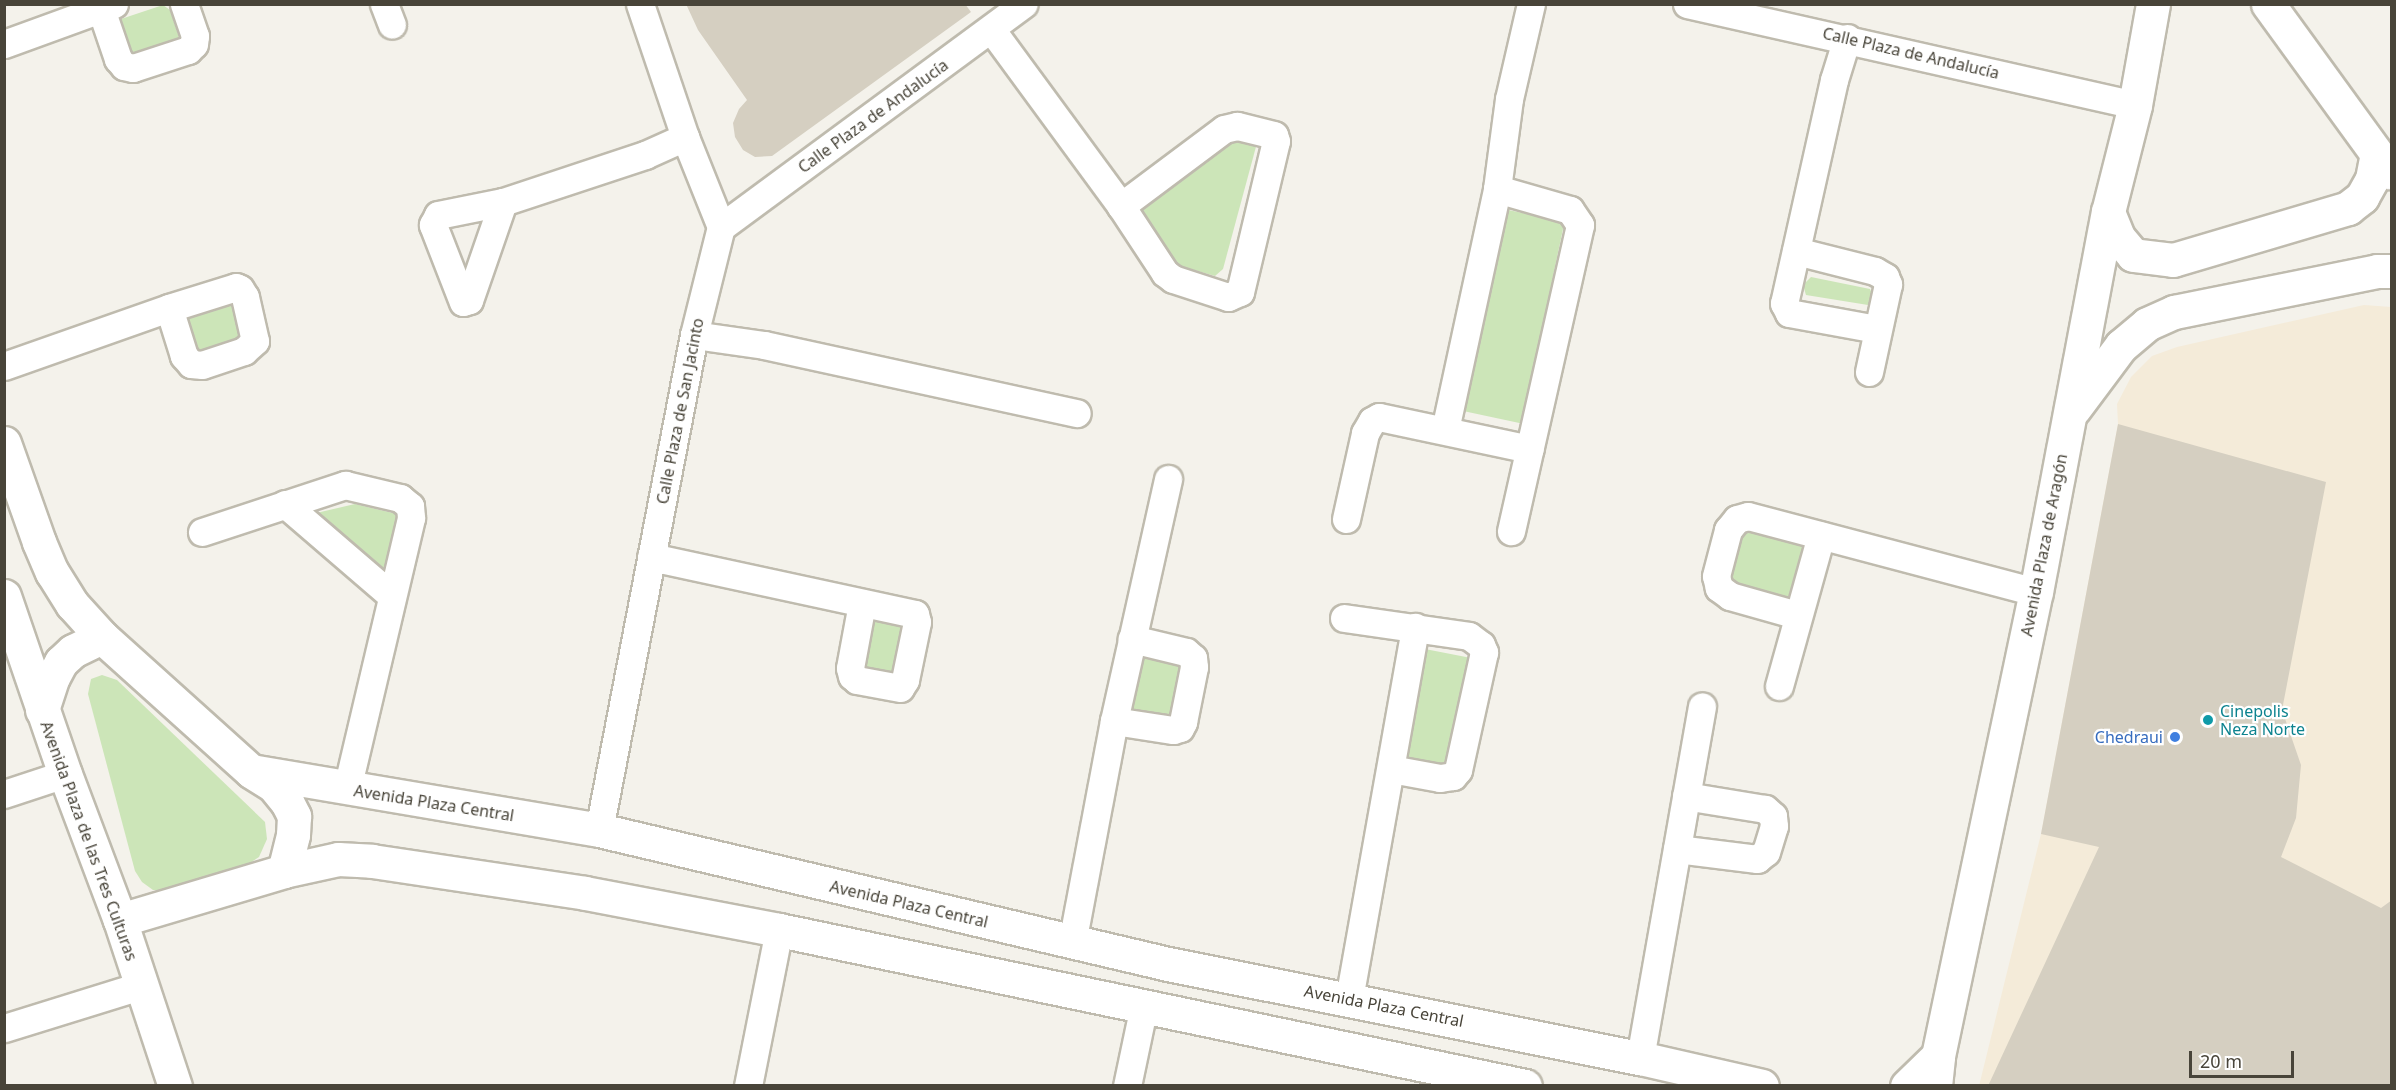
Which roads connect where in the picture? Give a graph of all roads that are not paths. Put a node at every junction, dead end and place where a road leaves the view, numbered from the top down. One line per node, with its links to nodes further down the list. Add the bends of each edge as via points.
1 (184, 4): 8 (street, via 194,44 188,50 133,68 118,59)
2 (640, 4): 14 (street)
3 (1024, 4): 10 (street, Calle Plaza de Andalucía)
4 (1531, 4): 16 (street, via 1509,99)
5 (1687, 4): 9 (street, Calle Plaza de Andalucía)
6 (2153, 4): 13 (street, Avenida Plaza de Aragón)
7 (2268, 4): 15 (street)
8 (108, 7): 12 (street)
9 (1781, 14): 11 (street, Calle Plaza de Andalucía)
10 (991, 29): 18 (street); 20 (street, Calle Plaza de Andalucía)
11 (1847, 38): 13 (street, Calle Plaza de Andalucía); 21 (street)
12 (4, 44)
13 (2135, 105): 19 (street, Avenida Plaza de Aragón)
14 (685, 137): 17 (street, via 645,155); 20 (street)
15 (2384, 164): 19 (street, via 2362,197 2348,208 2173,260 2133,255 2118,237)
16 (1497, 189): 30 (street); 32 (street, via 1570,210 1580,225)
17 (503, 202)
18 (1121, 206): 18 (street, via 1224,129 1237,126 1274,135 1276,141 1242,287 1232,296 1169,277)
19 (2108, 212): 29 (street, Avenida Plaza de Aragón)
20 (721, 227): 25 (street, Calle Plaza de San Jacinto)
21 (1796, 251): 24 (street, via 1875,270 1886,277 1888,284); 24 (street, via 1785,310)
22 (2391, 271): 29 (street, via 2165,316 2147,324 2121,346)
23 (169, 308): 26 (street)
24 (1877, 329): 27 (street)
25 (694, 335): 28 (street, via 764,345); 39 (street, Calle Plaza de San Jacinto)
26 (4, 366)
27 (1869, 372)
28 (1077, 413)
29 (2068, 417): 40 (street, Avenida Plaza de Aragón)
30 (1445, 430): 32 (street); 35 (street, via 1384,417 1372,421 1365,433)
31 (4, 443): 47 (street, via 52,572 72,604)
32 (1530, 449): 36 (street)
33 (1168, 479): 48 (street)
34 (285, 504): 37 (street); 42 (street); 42 (street, via 345,485 405,501 410,506 411,518)
35 (1346, 519)
36 (1511, 531)
37 (202, 532)
38 (1821, 536): 40 (street); 44 (street); 44 (street, via 1748,516 1737,519 1728,530 1716,576 1719,588 1730,596)
39 (651, 557): 43 (street); 59 (street, Calle Plaza de San Jacinto)
40 (2036, 591): 70 (street, Avenida Plaza de Aragón)
41 (4, 596): 51 (street, Avenida Plaza de las Tres Culturas)
42 (392, 596): 56 (street)
43 (862, 603)
44 (1797, 615): 49 (street)
45 (1344, 618): 46 (street)
46 (1415, 627): 53 (street); 53 (street, via 1469,636 1481,645 1484,659 1458,770 1453,776 1440,778)
47 (102, 637): 51 (street, via 73,651 62,662); 54 (street)
48 (1132, 639): 52 (street); 52 (street, via 1186,652 1193,658 1183,722 1173,730)
49 (1779, 686)
50 (1702, 706): 58 (street)
51 (42, 710): 55 (street, Avenida Plaza de las Tres Culturas)
52 (1114, 721): 64 (street)
53 (1391, 769): 66 (street)
54 (251, 771): 56 (street, Avenida Plaza Central); 61 (street, via 274,786 294,816)
55 (65, 774): 57 (street); 62 (street, Avenida Plaza de las Tres Culturas)
56 (348, 788): 59 (street, Avenida Plaza Central)
57 (4, 794)
58 (1686, 796): 60 (street); 60 (street, via 1764,809 1773,816 1774,826 1766,852 1757,859)
59 (598, 830): 64 (street, Avenida Plaza Central)
60 (1677, 849): 69 (street)
61 (284, 871): 62 (street); 63 (street, via 339,859 372,861 573,891)
62 (120, 920): 65 (street, Avenida Plaza de las Tres Culturas)
63 (779, 930): 67 (street); 73 (street)
64 (1072, 943): 66 (street, Avenida Plaza Central)
65 (140, 986): 68 (street); 72 (street, Avenida Plaza de las Tres Culturas)
66 (1349, 999): 69 (street, Avenida Plaza Central)
67 (1144, 1005): 74 (street); 75 (street)
68 (4, 1028)
69 (1640, 1058): 71 (street, Avenida Plaza Central)
70 (1936, 1071): 76 (street)
71 (1750, 1085)
72 (175, 1086)
73 (748, 1086)
74 (1127, 1086)
75 (1525, 1086)
76 (1907, 1086)

